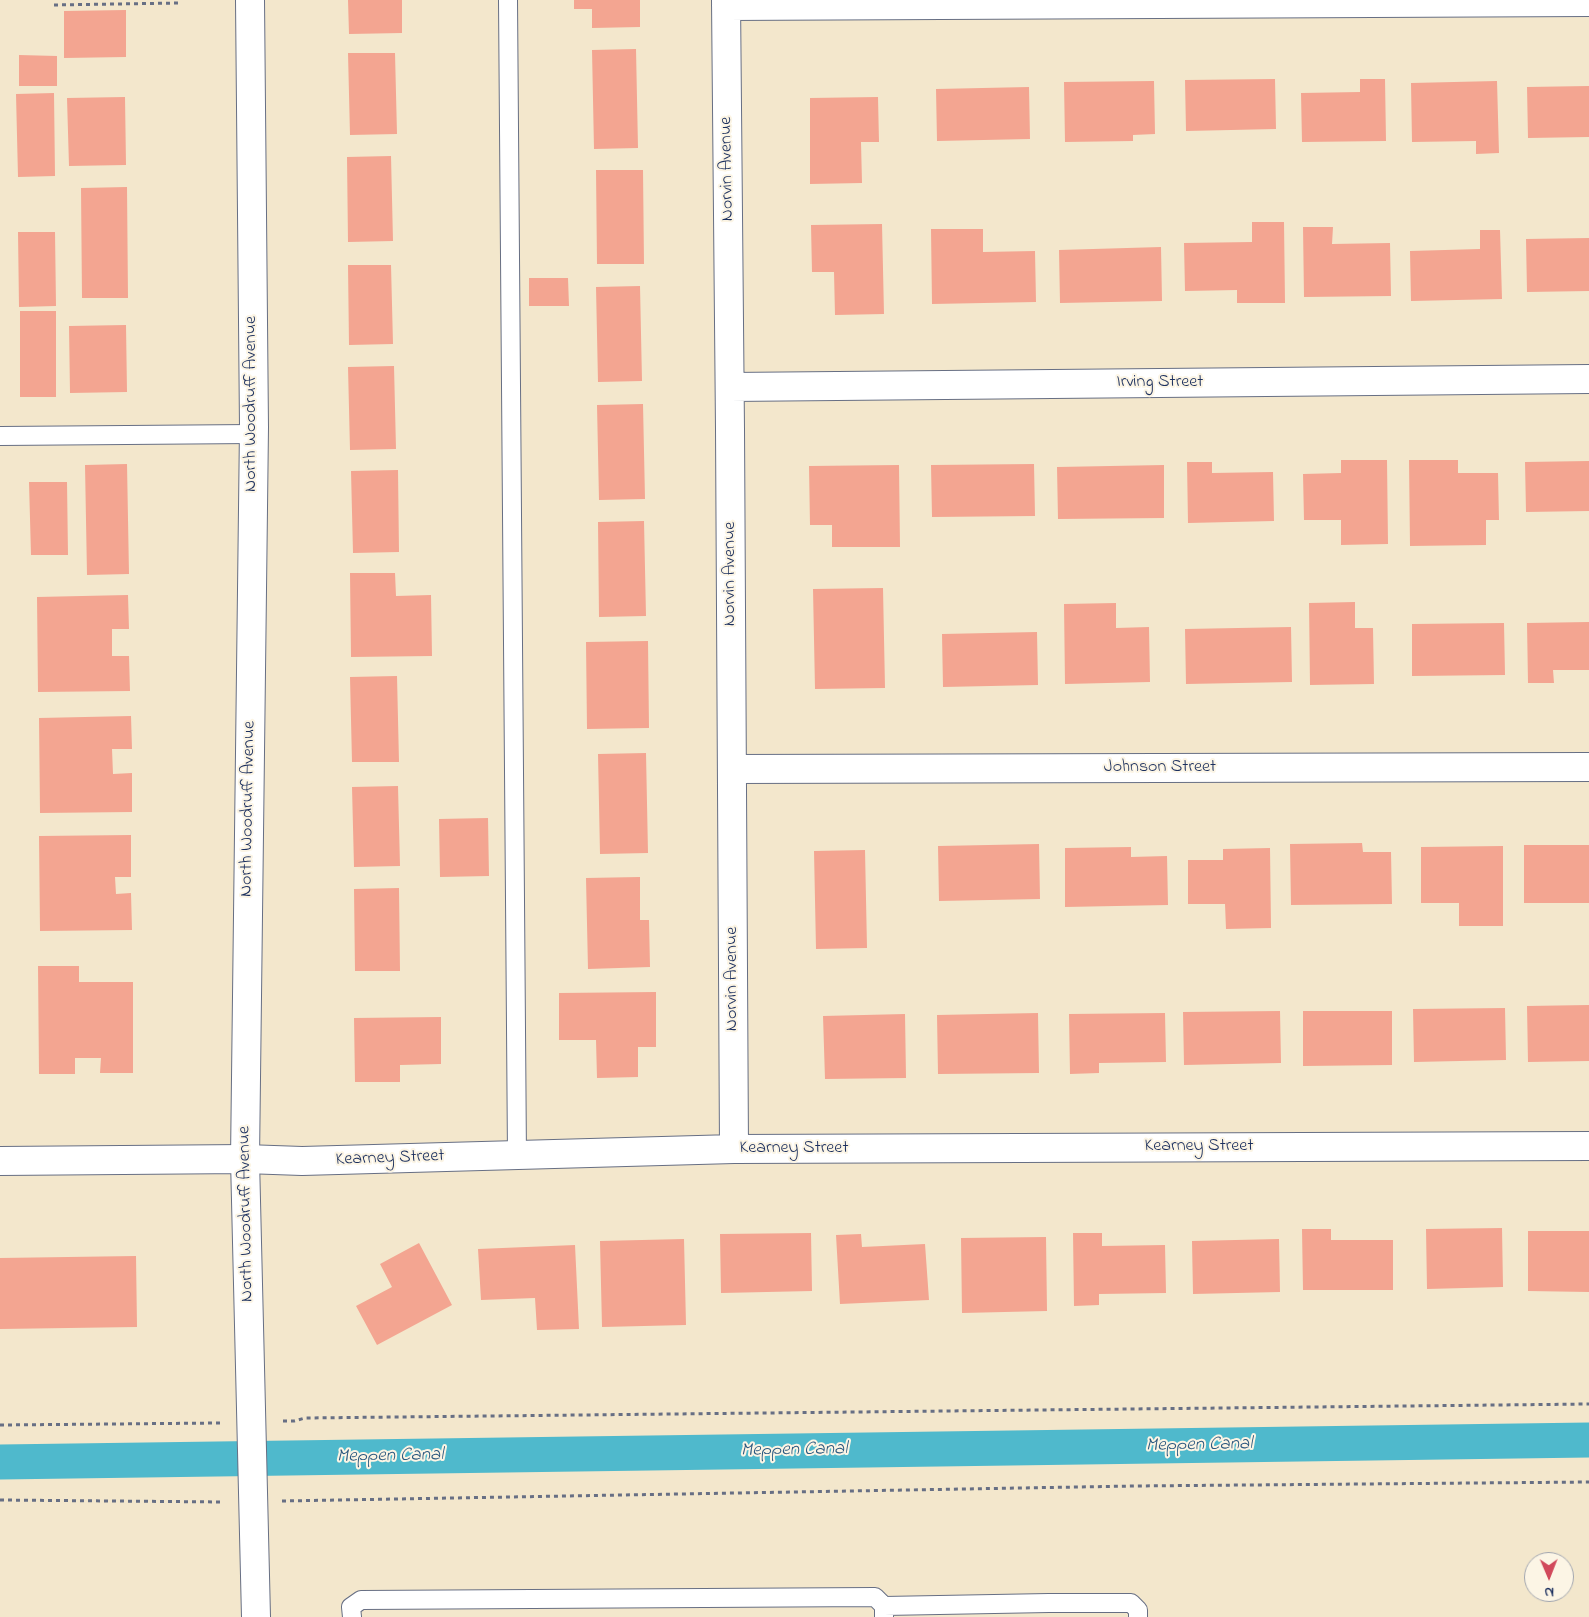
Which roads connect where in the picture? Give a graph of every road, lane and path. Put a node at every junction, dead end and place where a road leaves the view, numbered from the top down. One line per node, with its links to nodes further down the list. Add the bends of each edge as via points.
1 (250, 0): 9 (street, North Woodruff Avenue)
2 (508, 0): 15 (lane)
3 (1589, 2): 5 (street)
4 (180, 3): 6 (path)
5 (726, 3): 8 (street, Norvin Avenue)
6 (54, 5)
7 (1589, 379): 8 (street, Irving Street)
8 (730, 387): 12 (street, Norvin Avenue)
9 (253, 434): 10 (lane); 16 (street, North Woodruff Avenue)
10 (0, 436)
11 (1589, 767): 12 (street, Johnson Street)
12 (732, 769): 14 (street, Norvin Avenue)
13 (1589, 1146): 14 (street, Kearney Street)
14 (734, 1149): 15 (street, Kearney Street)
15 (516, 1155): 16 (street, Kearney Street, via 302,1161)
16 (245, 1159): 17 (street, Kearney Street); 24 (street, North Woodruff Avenue)
17 (0, 1161)
18 (1589, 1404): 19 (path, via 305,1418)
19 (294, 1421)
20 (197, 1423): 21 (path)
21 (0, 1425)
22 (1589, 1482): 24 (path, via 1124,1486)
23 (0, 1500): 24 (path)
24 (252, 1502): 27 (street, North Woodruff Avenue)
25 (567, 1608): 26 (lane, via 875,1597); 28 (lane, via 361,1600 352,1607)
26 (884, 1612): 29 (lane, via 1049,1603 1131,1603 1138,1610)
27 (256, 1617)
28 (352, 1617)
29 (1138, 1617)

